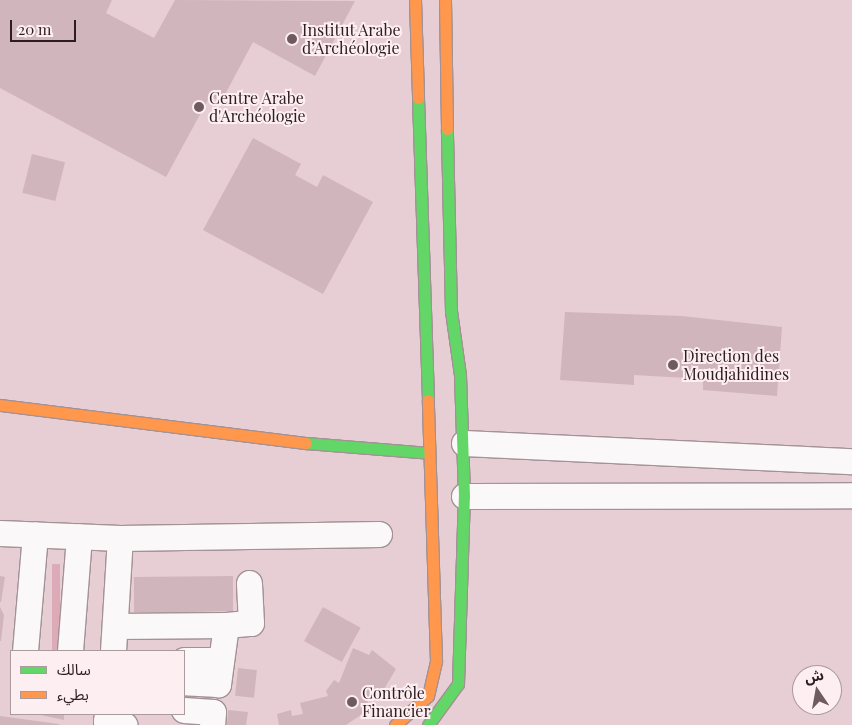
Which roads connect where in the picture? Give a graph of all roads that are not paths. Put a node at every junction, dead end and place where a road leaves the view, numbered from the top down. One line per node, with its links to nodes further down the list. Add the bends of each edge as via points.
1 (415, 0): 5 (main road)
2 (445, 0): 4 (main road, via 451,310)
3 (0, 405): 5 (main road, via 364,450)
4 (464, 443): 6 (street); 8 (main road)
5 (429, 453): 21 (main road)
6 (852, 461)
7 (852, 495): 8 (street)
8 (464, 496): 21 (main road, via 458,684)
9 (0, 533): 10 (street)
10 (35, 534): 12 (street); 17 (street)
11 (379, 534): 13 (street)
12 (79, 536): 13 (street); 18 (street)
13 (120, 538): 15 (street)
14 (249, 583): 16 (street, via 251,623)
15 (114, 640): 16 (street)
16 (223, 643): 19 (street); 20 (street, via 218,684)
17 (25, 650)
18 (70, 650)
19 (185, 660)
20 (185, 682)
21 (440, 709): 26 (main road); 27 (main road)
22 (185, 710): 25 (street, via 213,712)
23 (106, 715): 24 (street, via 106,721)
24 (125, 725)
25 (212, 725)
26 (395, 725)
27 (428, 725)

